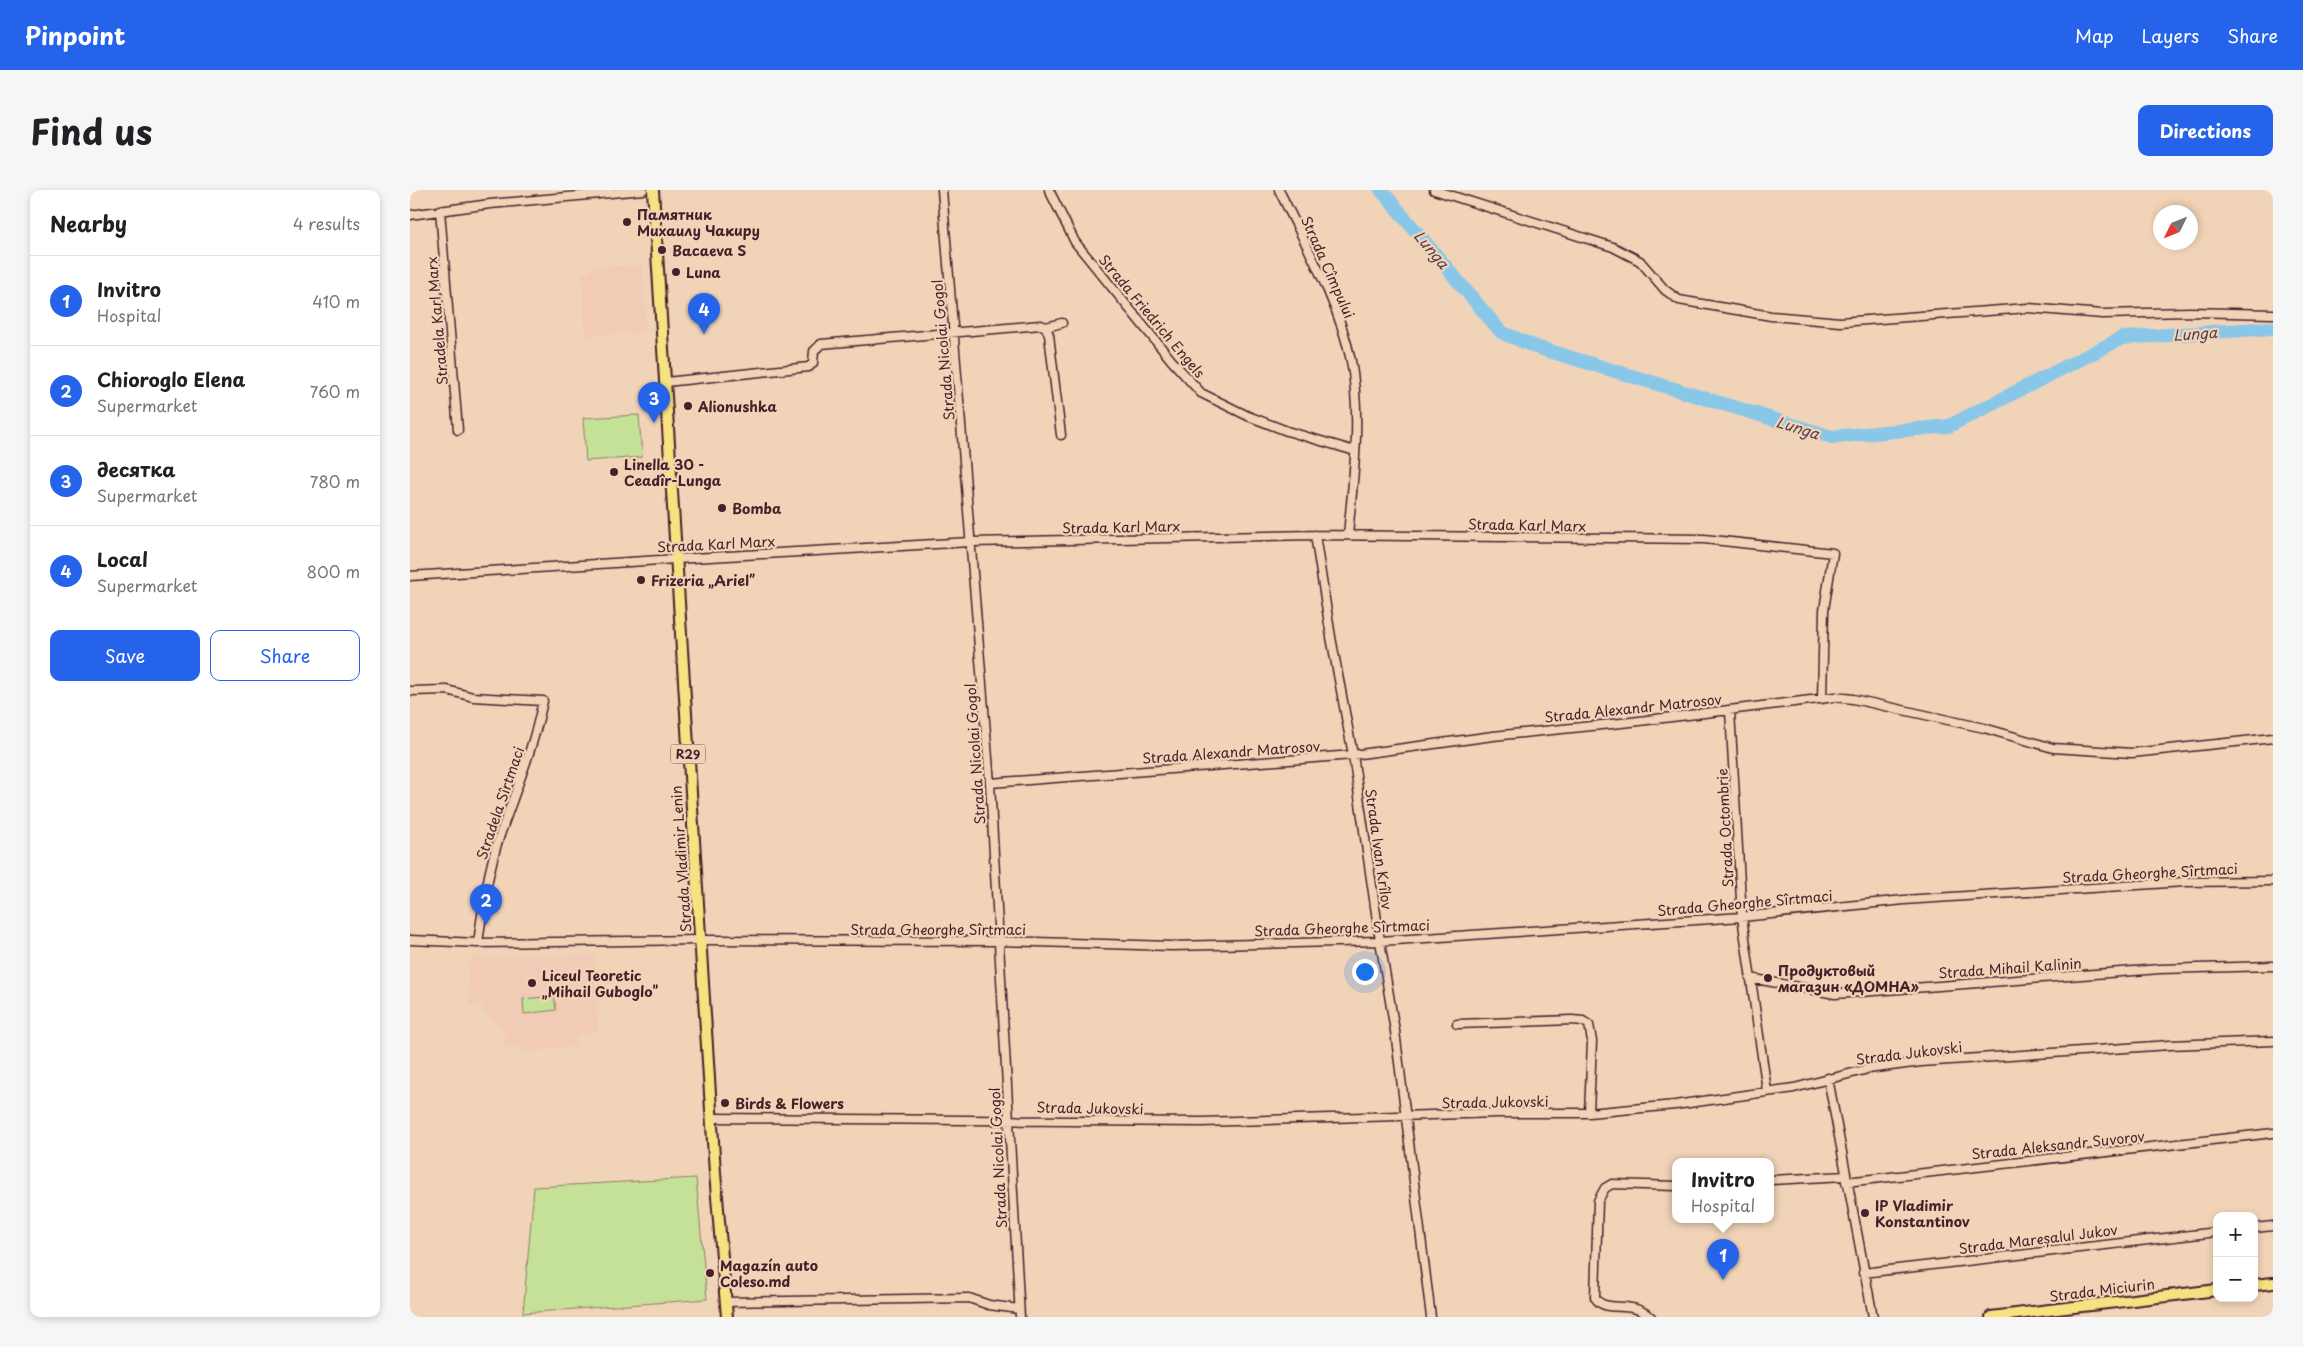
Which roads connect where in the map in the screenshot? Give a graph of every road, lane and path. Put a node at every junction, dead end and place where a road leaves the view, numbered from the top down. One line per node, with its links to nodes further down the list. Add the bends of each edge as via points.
1 (643, 190): 7 (street)
2 (653, 190): 13 (main road, Strada Vladimir Lenin / R29)
3 (942, 190): 12 (street, Strada Nicolai Gogol)
4 (1049, 190): 16 (street, Strada Friedrich Engels, via 1075,242 1201,393 1287,431)
5 (1280, 190): 16 (street, Strada Cîmpului, via 1341,322 1355,390)
6 (1434, 190): 9 (street, via 1613,247 1640,261 1664,290 1679,300 1771,316 1840,322 2028,308 2102,314)
7 (440, 210): 8 (street); 14 (street, Stradela Karl Marx)
8 (410, 215)
9 (2273, 314)
10 (1062, 323): 11 (street)
11 (1046, 327): 12 (street); 15 (street)
12 (954, 333): 13 (street, via 821,344 814,351 813,363 809,367); 19 (street, Strada Nicolai Gogol)
13 (666, 382): 20 (main road, Strada Vladimir Lenin / R29)
14 (458, 430)
15 (1061, 435)
16 (1355, 451): 18 (street, Strada Cîmpului)
17 (1315, 535): 18 (street, Strada Karl Marx); 19 (street, Strada Karl Marx); 26 (street, Strada Ivan Krîlov)
18 (1348, 536): 23 (street, Strada Karl Marx, via 1704,539 1833,552 1824,610)
19 (970, 542): 20 (street, Strada Karl Marx); 27 (street, Strada Nicolai Gogol)
20 (676, 559): 21 (street, Strada Karl Marx); 31 (main road, Strada Vladimir Lenin / R29)
21 (410, 576)
22 (410, 691): 34 (street, Stradela Sîrtmaci, via 447,690 473,697 544,701 522,779 494,856)
23 (1822, 699): 24 (street, Strada Alexandr Matrosov); 25 (street, Strada Alexandr Matrosov, via 1853,699 1984,728 2053,748 2094,752 2132,752)
24 (1730, 711): 26 (street, Strada Alexandr Matrosov, via 1493,736); 29 (street, Strada Octombrie)
25 (2273, 738)
26 (1353, 756): 27 (street, Strada Alexandr Matrosov); 33 (street, Strada Ivan Krîlov)
27 (990, 784): 32 (street, Strada Nicolai Gogol)
28 (2273, 881): 29 (street, Strada Gheorghe Sîrtmaci, via 2184,882 1914,900)
29 (1742, 917): 33 (street, Strada Gheorghe Sîrtmaci); 36 (street, Strada Octombrie)
30 (410, 940): 34 (street, Strada Gheorghe Sîrtmaci)
31 (700, 940): 32 (street, Strada Gheorghe Sîrtmaci); 34 (street, Strada Gheorghe Sîrtmaci); 43 (main road, Strada Vladimir Lenin / R29)
32 (998, 941): 33 (street, Strada Gheorghe Sîrtmaci, via 1172,946); 44 (street, Strada Nicolai Gogol)
33 (1380, 941): 42 (street, Strada Ivan Krîlov)
34 (478, 943)
35 (2273, 966): 36 (street, Strada Mihail Kalinin, via 2160,969 1835,994)
36 (1750, 978): 40 (street, Strada Octombrie)
37 (1457, 1024): 41 (street, via 1572,1020 1589,1025 1592,1041)
38 (2273, 1040): 39 (street, Strada Jukovski, via 1921,1062)
39 (1828, 1078): 40 (street, Strada Jukovski, via 1794,1088); 46 (street)
40 (1767, 1091): 41 (street, Strada Jukovski, via 1675,1105)
41 (1589, 1113): 42 (street, Strada Jukovski)
42 (1405, 1117): 44 (street, Strada Jukovski, via 1201,1122); 59 (street, Strada Ivan Krîlov)
43 (712, 1118): 44 (street, Strada Jukovski); 56 (main road, Strada Vladimir Lenin / R29)
44 (1009, 1119): 57 (street, Strada Nicolai Gogol)
45 (2273, 1133): 46 (street, Strada Aleksandr Suvorov)
46 (1846, 1179): 47 (street, Strada Aleksandr Suvorov); 52 (street)
47 (1774, 1180)
48 (1672, 1186): 60 (street, via 1619,1184 1605,1188 1598,1201 1595,1297 1602,1305 1633,1308)
49 (2273, 1226): 50 (street)
50 (2258, 1228)
51 (2213, 1232): 52 (street, Strada Mareșalul Jukov)
52 (1863, 1272): 61 (street)
53 (2273, 1283): 54 (main road)
54 (2258, 1285)
55 (2213, 1290): 62 (main road, Strada Miciurin)
56 (725, 1302): 57 (street, via 969,1298); 58 (main road, Strada Vladimir Lenin / R29)
57 (1020, 1313)
58 (727, 1317)
59 (1432, 1317)
60 (1650, 1317)
61 (1873, 1317)
62 (1990, 1317)

